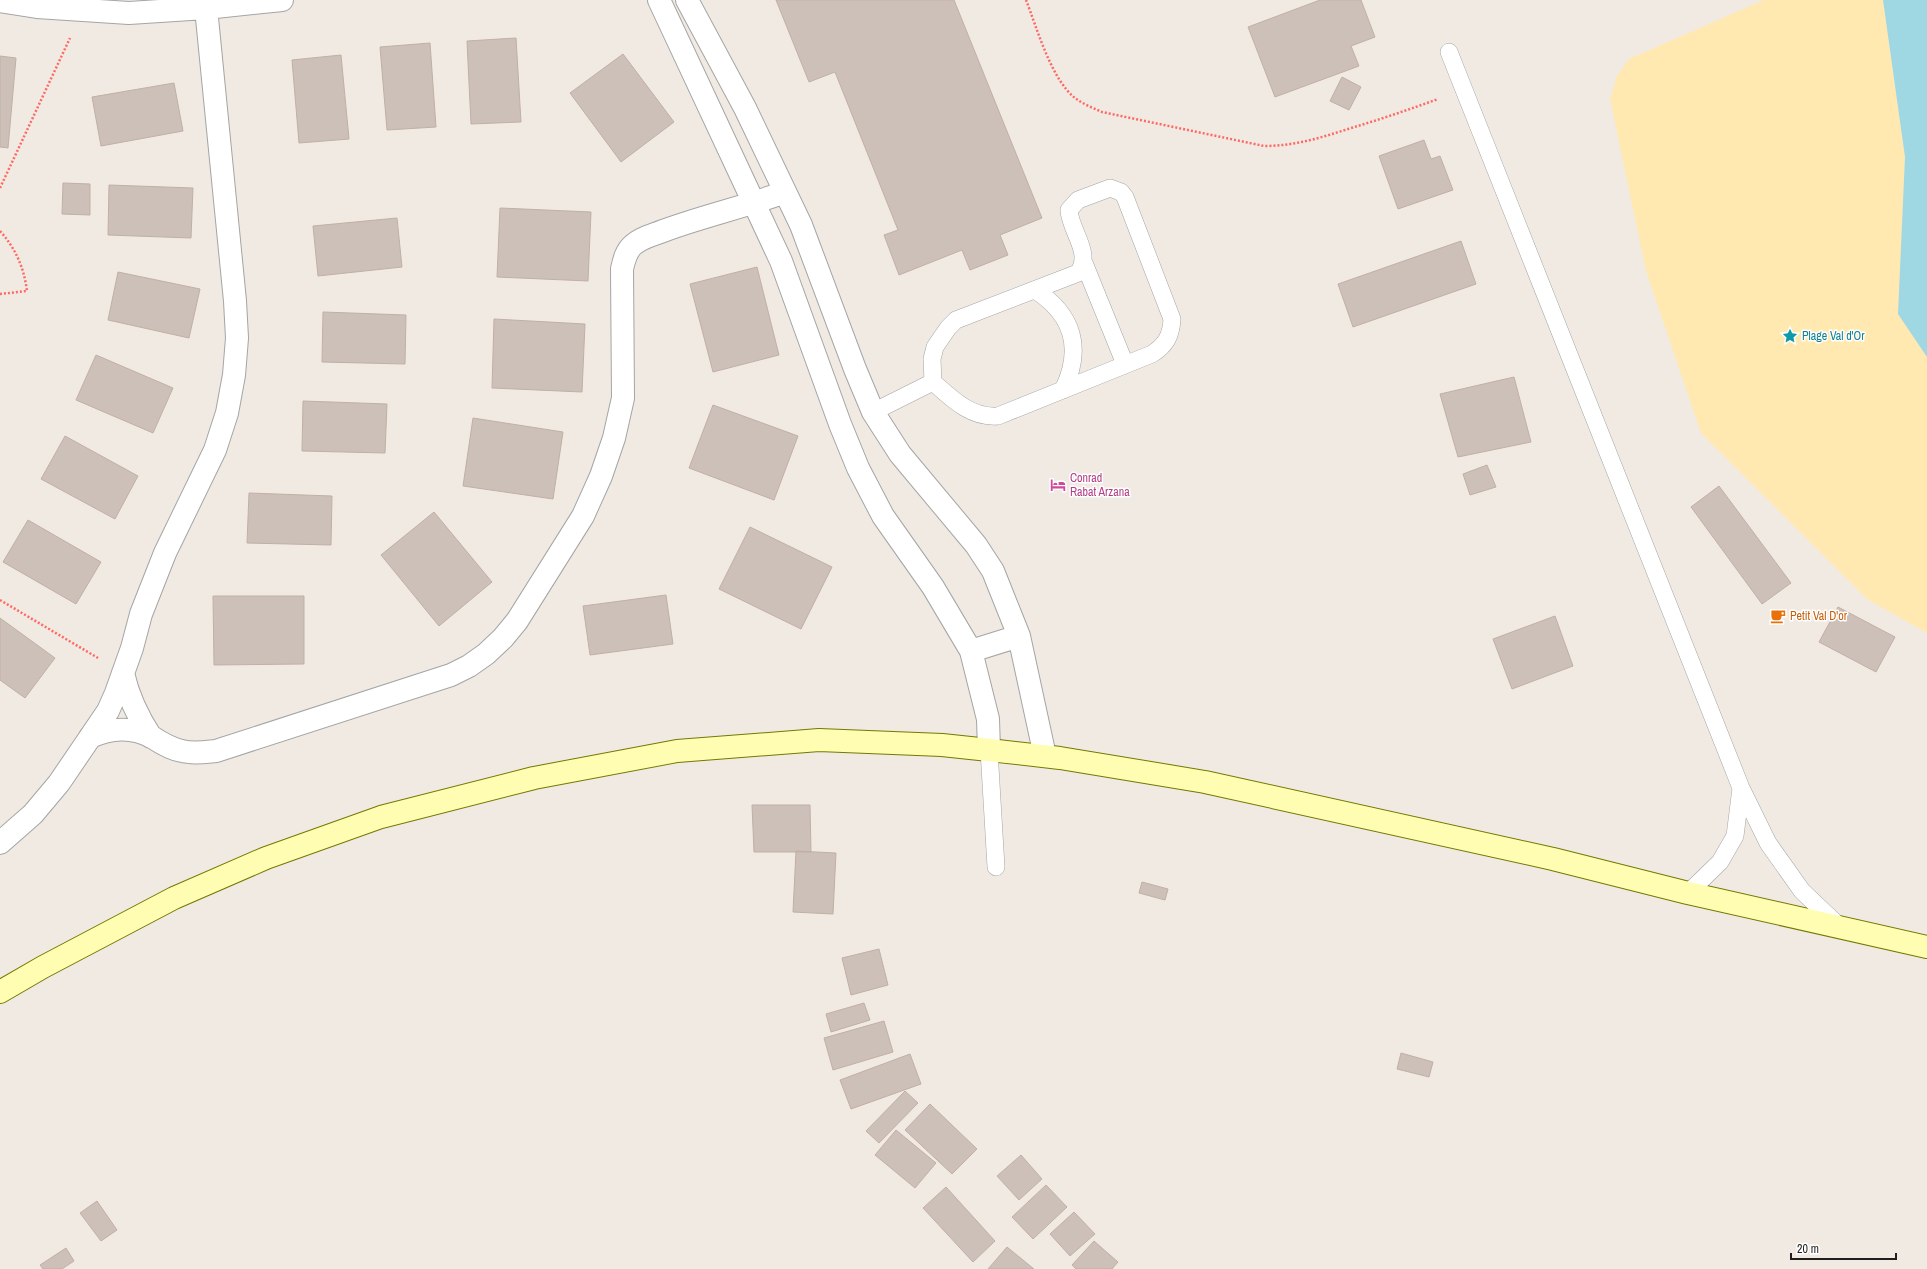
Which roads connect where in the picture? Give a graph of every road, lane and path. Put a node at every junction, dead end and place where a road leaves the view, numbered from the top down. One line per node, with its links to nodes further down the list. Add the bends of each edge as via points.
1 (282, 0): 6 (street)
2 (659, 0): 12 (street)
3 (688, 0): 11 (street, via 745,108)
4 (1026, 0): 9 (path, via 1062,84 1075,98 1088,106 1102,112 1264,146 1297,144 1320,138 1393,116)
5 (0, 1): 7 (street)
6 (206, 8): 7 (street, via 129,13); 24 (street, via 235,301 237,338 234,375 227,413 215,450 165,553 141,614)
7 (85, 10): 10 (path)
8 (1449, 52): 9 (lane)
9 (1464, 89): 29 (lane)
10 (0, 188)
11 (785, 192): 12 (street); 20 (street, via 801,225)
12 (754, 204): 23 (street, via 781,260 858,468 883,516 933,587); 26 (street, via 691,221 642,238 625,256 622,269 623,398 604,470 583,516 517,621 486,654 451,675 216,751 182,751 165,746)
13 (0, 232): 16 (path, via 11,243 24,272 27,291)
14 (1084, 263): 15 (lane, via 1073,276); 17 (lane); 17 (lane, via 1069,218 1069,210 1078,200 1106,189 1116,189 1125,197 1172,319 1171,334 1160,349)
15 (1035, 290): 18 (lane, via 956,320 935,347 932,359); 19 (lane, via 1050,300 1062,313 1070,328 1074,346 1073,363)
16 (0, 294)
17 (1125, 364): 19 (lane)
18 (933, 382): 19 (lane, via 965,408 988,417 1007,413); 20 (lane)
19 (1063, 390)
20 (873, 412): 22 (street, via 900,454 976,545 993,571)
21 (0, 600): 24 (path)
22 (1019, 636): 23 (street); 28 (street)
23 (971, 651): 27 (street, via 988,719)
24 (123, 673): 25 (street, via 108,711); 26 (street, via 140,720)
25 (90, 737): 26 (street, via 121,729); 30 (street, via 59,783 33,814)
26 (151, 737)
27 (989, 750): 28 (main road); 31 (lane); 35 (main road, via 942,745 819,740 677,751 534,778 381,817 266,858 174,898)
28 (1045, 756): 32 (main road, via 1205,782 1553,859)
29 (1741, 788): 32 (lane, via 1735,836 1720,862); 33 (lane, via 1768,843 1802,892)
30 (0, 843)
31 (996, 867)
32 (1688, 893): 33 (main road)
33 (1842, 929): 34 (main road)
34 (1927, 947)
35 (0, 992)

